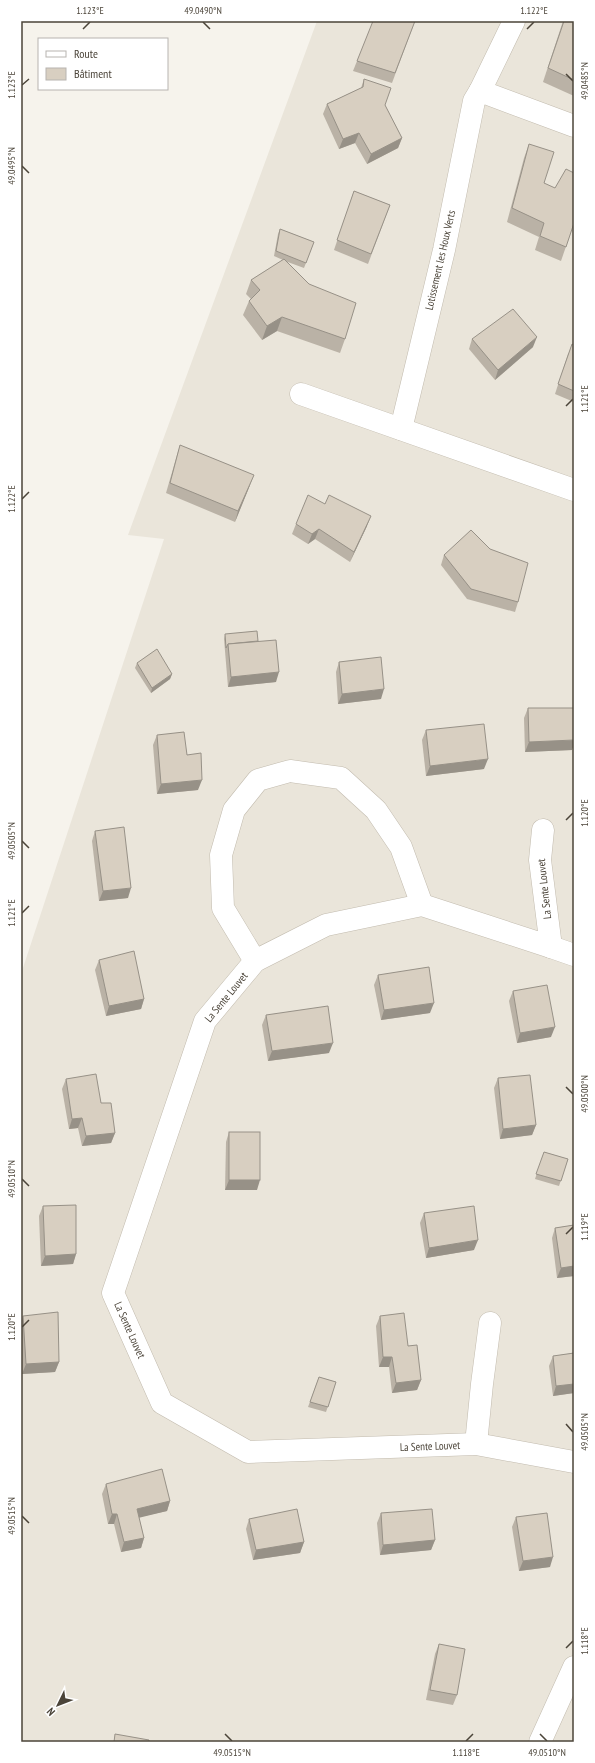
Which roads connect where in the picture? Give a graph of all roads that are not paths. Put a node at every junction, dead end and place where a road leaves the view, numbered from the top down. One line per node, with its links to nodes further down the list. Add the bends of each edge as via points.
1 (514, 21): 2 (street, Lotissement les Houx Verts)
2 (480, 91): 3 (street); 5 (street, Lotissement les Houx Verts, via 474,101 444,250)
3 (574, 126)
4 (301, 394): 5 (street)
5 (401, 430): 6 (street)
6 (574, 490)
7 (543, 830): 9 (street, La Sente Louvet, via 540,860)
8 (422, 905): 9 (street, La Sente Louvet); 11 (street, La Sente Louvet, via 326,925); 11 (street, La Sente Louvet, via 401,847 376,810 341,778 290,771 258,780 234,810 222,855 223,908)
9 (551, 947): 10 (street, La Sente Louvet)
10 (574, 955)
11 (255, 961): 13 (street, La Sente Louvet, via 205,1021 113,1293 162,1403 248,1452)
12 (490, 1323): 13 (street, La Sente Louvet)
13 (476, 1444): 14 (street, La Sente Louvet)
14 (574, 1462)
15 (574, 1667): 16 (street)
16 (540, 1742)

